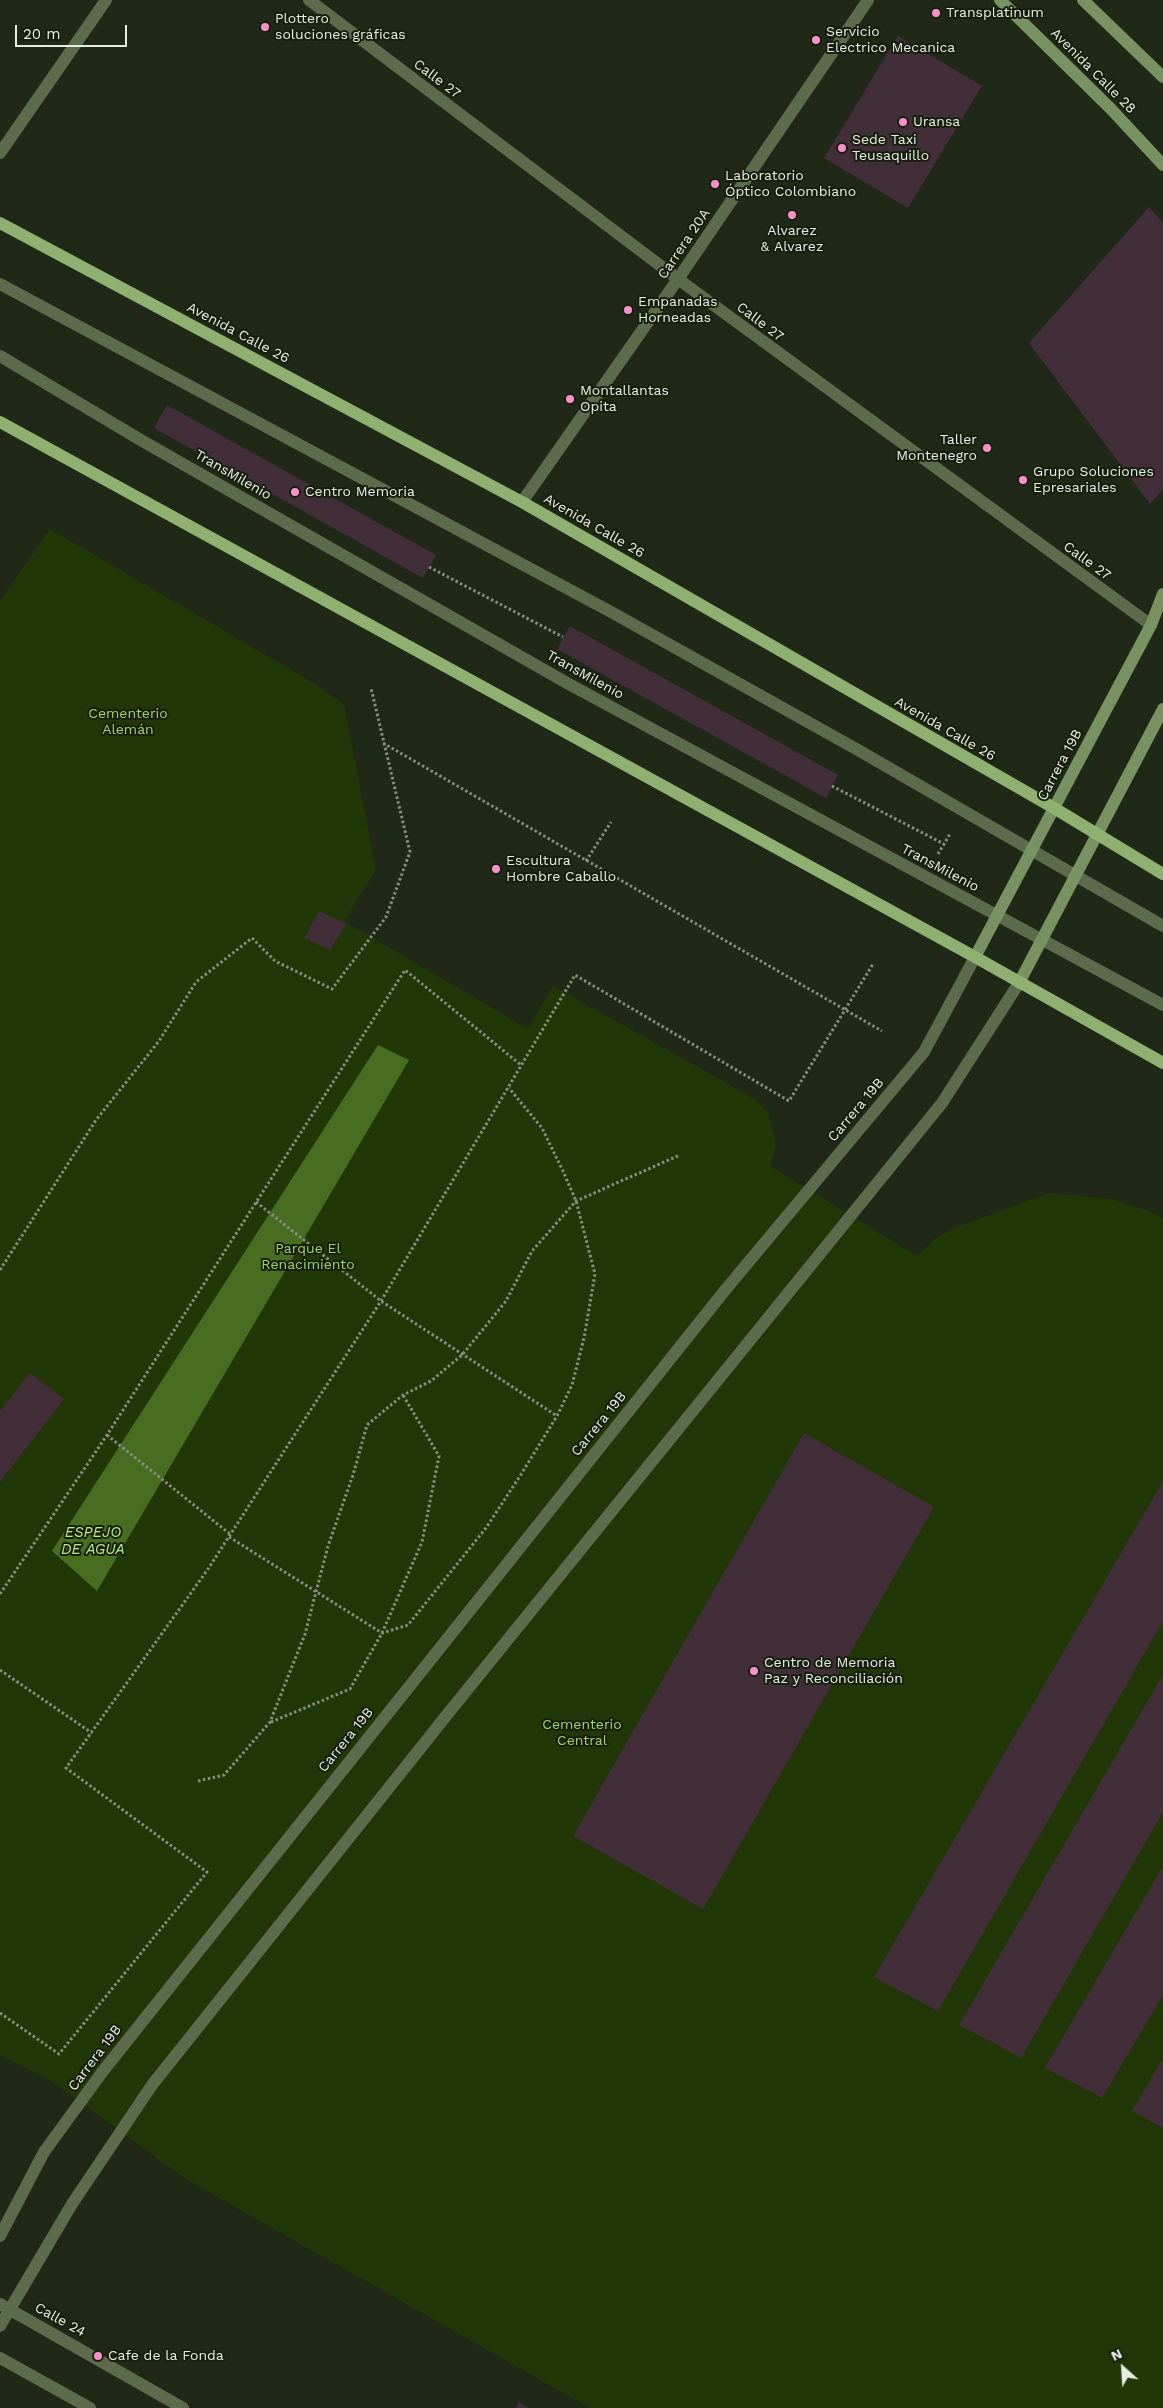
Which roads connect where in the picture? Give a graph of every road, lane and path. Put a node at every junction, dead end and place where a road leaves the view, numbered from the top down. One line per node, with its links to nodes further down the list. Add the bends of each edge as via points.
1 (106, 0): 7 (street)
2 (309, 0): 10 (street, Calle 27)
3 (868, 0): 10 (street, Carrera 20A)
4 (1000, 0): 8 (main road, Avenida Calle 28)
5 (1083, 0): 6 (main road)
6 (1163, 77)
7 (0, 153)
8 (1163, 165)
9 (0, 223): 14 (main road, Avenida Calle 26)
10 (678, 280): 14 (street, Carrera 20A); 17 (street, Calle 27)
11 (0, 284): 28 (street, via 613,613)
12 (0, 356): 33 (street, TransMilenio, via 567,683)
13 (0, 422): 36 (main road)
14 (522, 502): 23 (main road, Avenida Calle 26)
15 (429, 566): 18 (path)
16 (1163, 594): 17 (main road, Carrera 19B)
17 (1151, 625): 23 (main road, Carrera 19B)
18 (563, 637)
19 (371, 688): 21 (path)
20 (1163, 709): 26 (main road)
21 (383, 743): 30 (path); 48 (path, via 410,852 386,917 332,989 275,961 252,938 196,982 160,1042 96,1120)
22 (832, 786): 27 (path)
23 (1054, 808): 26 (main road, Avenida Calle 26); 28 (main road, Carrera 19B)
24 (611, 822): 30 (path)
25 (950, 834): 27 (path)
26 (1097, 836): 31 (main road, Avenida Calle 26); 32 (main road)
27 (944, 844): 29 (path)
28 (1032, 849): 32 (street); 33 (main road, Carrera 19B)
29 (937, 856)
30 (586, 861): 40 (path)
31 (1163, 874)
32 (1075, 876): 34 (street); 35 (main road)
33 (997, 915): 35 (street, TransMilenio); 36 (main road, Carrera 19B)
34 (1163, 926)
35 (1042, 940): 38 (main road); 39 (street, TransMilenio)
36 (974, 957): 38 (main road); 63 (street, Carrera 19B, via 924,1052 720,1296 103,2071 44,2152)
37 (873, 964): 40 (path)
38 (1019, 983): 42 (main road); 64 (street, via 942,1103 152,2085)
39 (1163, 1005)
40 (846, 1010): 41 (path); 43 (path, via 789,1102 575,975)
41 (882, 1031)
42 (1163, 1063)
43 (521, 1065): 44 (path); 47 (path, via 405,970)
44 (509, 1088): 46 (path, via 542,1128); 49 (path)
45 (680, 1155): 46 (path)
46 (576, 1201): 50 (path, via 532,1251 506,1301); 52 (path, via 595,1274 572,1386)
47 (256, 1202): 49 (path); 53 (path)
48 (0, 1270)
49 (381, 1301): 50 (path); 54 (path)
50 (462, 1355): 51 (path, via 431,1382); 52 (path)
51 (403, 1395): 55 (path, via 366,1425); 57 (path, via 439,1456 422,1542)
52 (557, 1416): 57 (path, via 486,1528 408,1625)
53 (107, 1435): 54 (path); 56 (path)
54 (229, 1536): 55 (path); 60 (path)
55 (317, 1592): 57 (path); 59 (path, via 305,1634)
56 (0, 1594)
57 (382, 1633): 59 (path, via 350,1690)
58 (0, 1670): 60 (path)
59 (270, 1722): 61 (path, via 224,1774)
60 (92, 1733): 62 (path, via 66,1768 206,1872 59,2054)
61 (198, 1781)
62 (0, 2013)
63 (0, 2236)
64 (5, 2307): 65 (street); 68 (street, Calle 24)
65 (0, 2326)
66 (0, 2358): 67 (street)
67 (90, 2408)
68 (183, 2408)

